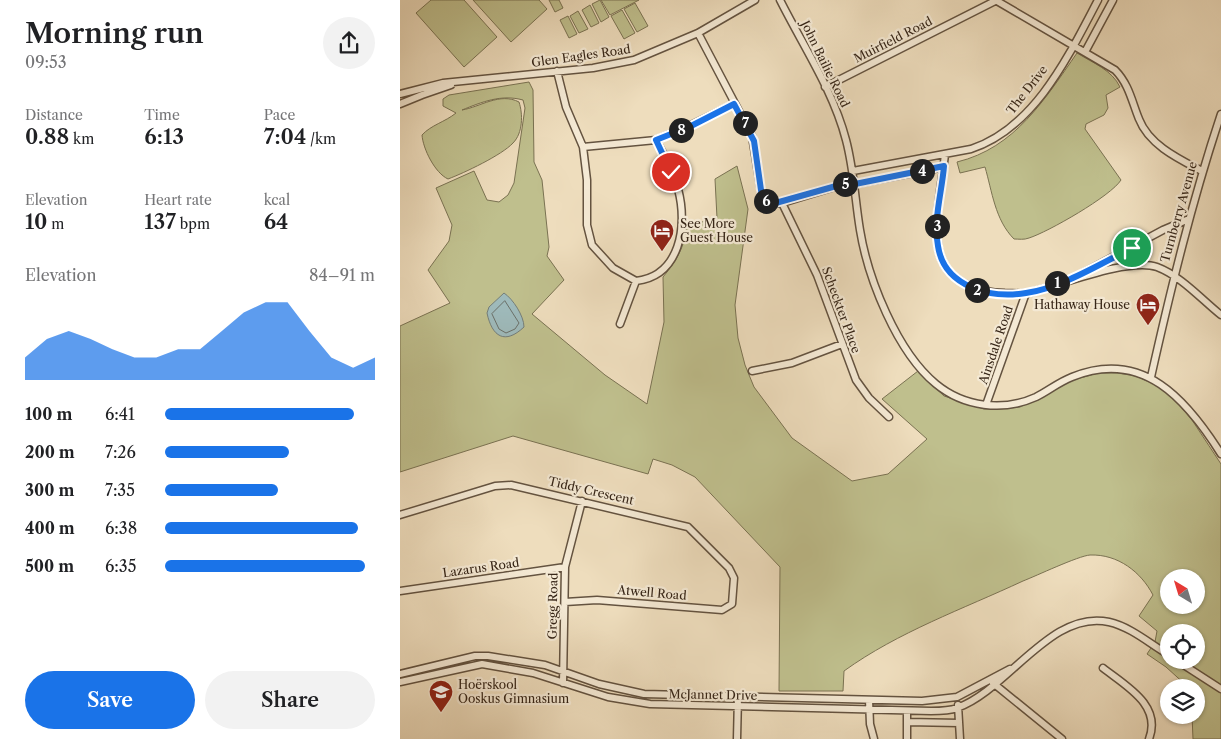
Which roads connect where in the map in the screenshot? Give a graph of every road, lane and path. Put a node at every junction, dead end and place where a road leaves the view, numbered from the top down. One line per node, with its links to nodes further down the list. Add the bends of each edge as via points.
1 (755, 0): 6 (street, Glen Eagles Road)
2 (780, 0): 11 (street, John Bailie Road)
3 (997, 0): 7 (street); 11 (street, Muirfield Road)
4 (1098, 0): 7 (street, The Drive)
5 (1113, 0): 8 (street)
6 (698, 33): 9 (street, Glen Eagles Road, via 634,60); 14 (street)
7 (1074, 46): 8 (street); 18 (street, The Drive, via 1017,123 986,144)
8 (1085, 52): 21 (street, via 1120,75 1147,134 1165,150)
9 (557, 71): 10 (street, Glen Eagles Road); 17 (street, via 566,107)
10 (457, 83): 12 (street, Glen Eagles Road, via 427,86); 13 (street, Glen Eagles Road)
11 (825, 87): 20 (street, John Bailie Road, via 846,140)
12 (400, 94)
13 (400, 104)
14 (734, 104): 16 (street); 23 (street, via 754,141 762,197 772,204)
15 (1221, 114): 21 (street, Turnberry Avenue)
16 (656, 140): 17 (street); 27 (street, via 680,194 681,242 673,258 657,275)
17 (583, 147): 27 (street, via 587,225 592,246 613,268)
18 (945, 154): 19 (street); 20 (street, The Drive)
19 (944, 166): 22 (street); 28 (street, via 937,228 944,265 962,284 976,289)
20 (853, 171): 22 (street, John Bailie Road)
21 (1202, 171): 24 (street, Turnberry Avenue)
22 (855, 182): 23 (street); 34 (street, John Bailie Road, via 860,230 868,262 882,302 902,340 935,383 956,397)
23 (782, 203): 31 (street, Scheckter Place, via 817,275)
24 (1189, 219): 25 (street, Turnberry Avenue); 26 (street)
25 (1173, 275): 26 (street, via 1156,267 1143,266); 29 (street); 33 (street, Turnberry Avenue)
26 (1077, 276): 28 (street)
27 (636, 281): 30 (street)
28 (1026, 293): 34 (street, Ainsdale Road)
29 (1221, 315)
30 (620, 324)
31 (842, 344): 32 (street, via 792,363); 35 (street, Scheckter Place, via 861,389)
32 (752, 371)
33 (1151, 377): 34 (street, John Bailie Road, via 1132,371 1103,369 1074,376 1023,402); 36 (street, John Bailie Road, via 1179,398)
34 (986, 405)
35 (889, 417)
36 (1221, 454)
37 (582, 501): 38 (street, Tiddy Crescent, via 511,485 495,486); 39 (street, Gregg Road); 41 (street, Tiddy Crescent, via 688,527 729,568 734,578)
38 (400, 515)
39 (565, 567): 40 (street, Lazarus Road); 42 (street, Gregg Road)
40 (400, 591)
41 (733, 600): 42 (street, Atwell Road, via 731,606 722,610 597,600)
42 (565, 602): 49 (street, Gregg Road)
43 (1160, 650): 45 (street, McJannet Drive, via 1119,625 1094,622 1069,626)
44 (494, 657): 46 (street); 49 (street, McJannet Drive); 50 (street, McJannet Drive, via 475,656)
45 (1018, 664): 51 (street, McJannet Drive); 54 (street, McJannet Drive)
46 (495, 665): 52 (street, McJannet Drive, via 477,664); 53 (street, McJannet Drive)
47 (1103, 668): 70 (street, via 1142,699 1153,724)
48 (1190, 669): 55 (street)
49 (563, 671): 53 (street, Gregg Road); 56 (street, McJannet Drive, via 599,684 644,694)
50 (402, 674): 52 (street)
51 (990, 680): 54 (street); 57 (street, McJannet Drive)
52 (403, 681)
53 (563, 683): 59 (street, McJannet Drive, via 650,704)
54 (996, 686): 60 (street, McJannet Drive); 69 (street)
55 (1221, 689)
56 (738, 696): 58 (street, McJannet Drive); 59 (street)
57 (956, 697): 58 (street, McJannet Drive, via 922,701); 60 (street)
58 (870, 700): 61 (street)
59 (738, 707): 61 (street, McJannet Drive); 65 (street)
60 (958, 708): 62 (street, McJannet Drive); 64 (street)
61 (869, 710): 62 (street, McJannet Drive); 66 (street)
62 (906, 711): 63 (street)
63 (907, 722): 64 (street); 67 (street)
64 (959, 723): 68 (street)
65 (737, 739)
66 (874, 739)
67 (907, 739)
68 (960, 739)
69 (1062, 739)
70 (1149, 739)

